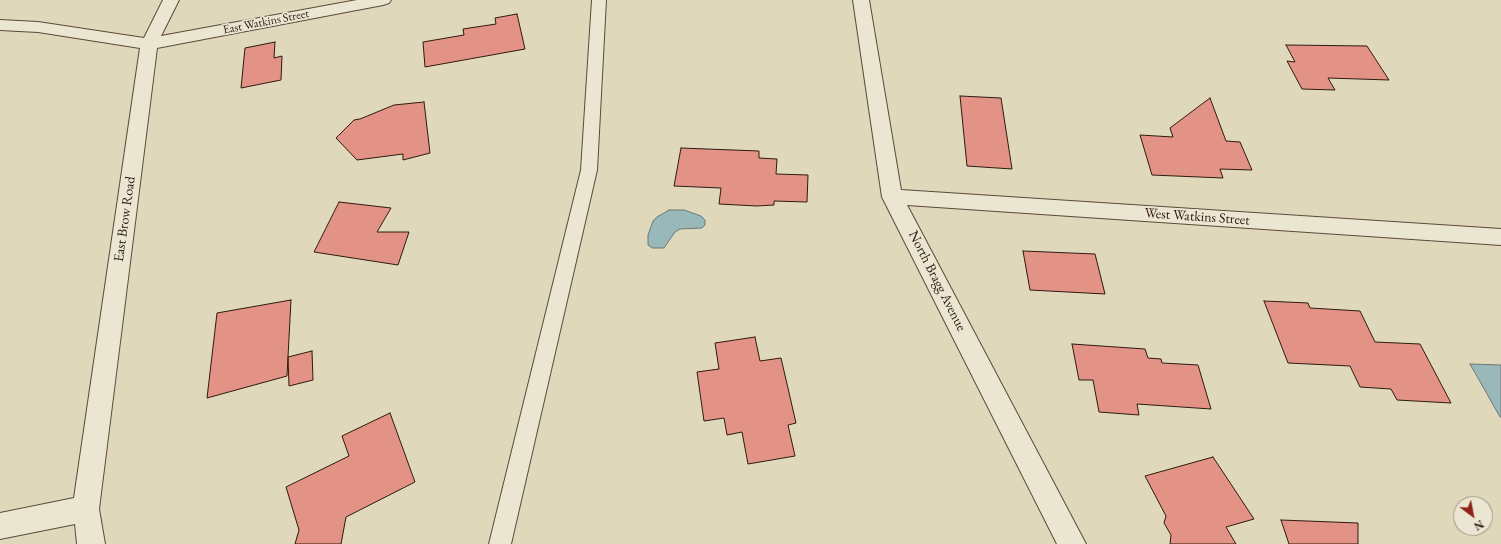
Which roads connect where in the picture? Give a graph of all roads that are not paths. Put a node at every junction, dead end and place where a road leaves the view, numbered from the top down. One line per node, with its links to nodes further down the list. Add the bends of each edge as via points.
1 (171, 0): 6 (street, East Brow Road)
2 (383, 0): 6 (street, East Watkins Street)
3 (599, 0): 12 (lane, via 589,170)
4 (861, 0): 7 (street, North Bragg Avenue)
5 (0, 25): 6 (street, via 38,27)
6 (149, 44): 9 (street, East Brow Road)
7 (892, 197): 8 (street, West Watkins Street); 13 (street, North Bragg Avenue)
8 (1501, 237)
9 (86, 509): 10 (street); 11 (street, East Brow Road)
10 (0, 526)
11 (90, 544)
12 (500, 544)
13 (1072, 544)

